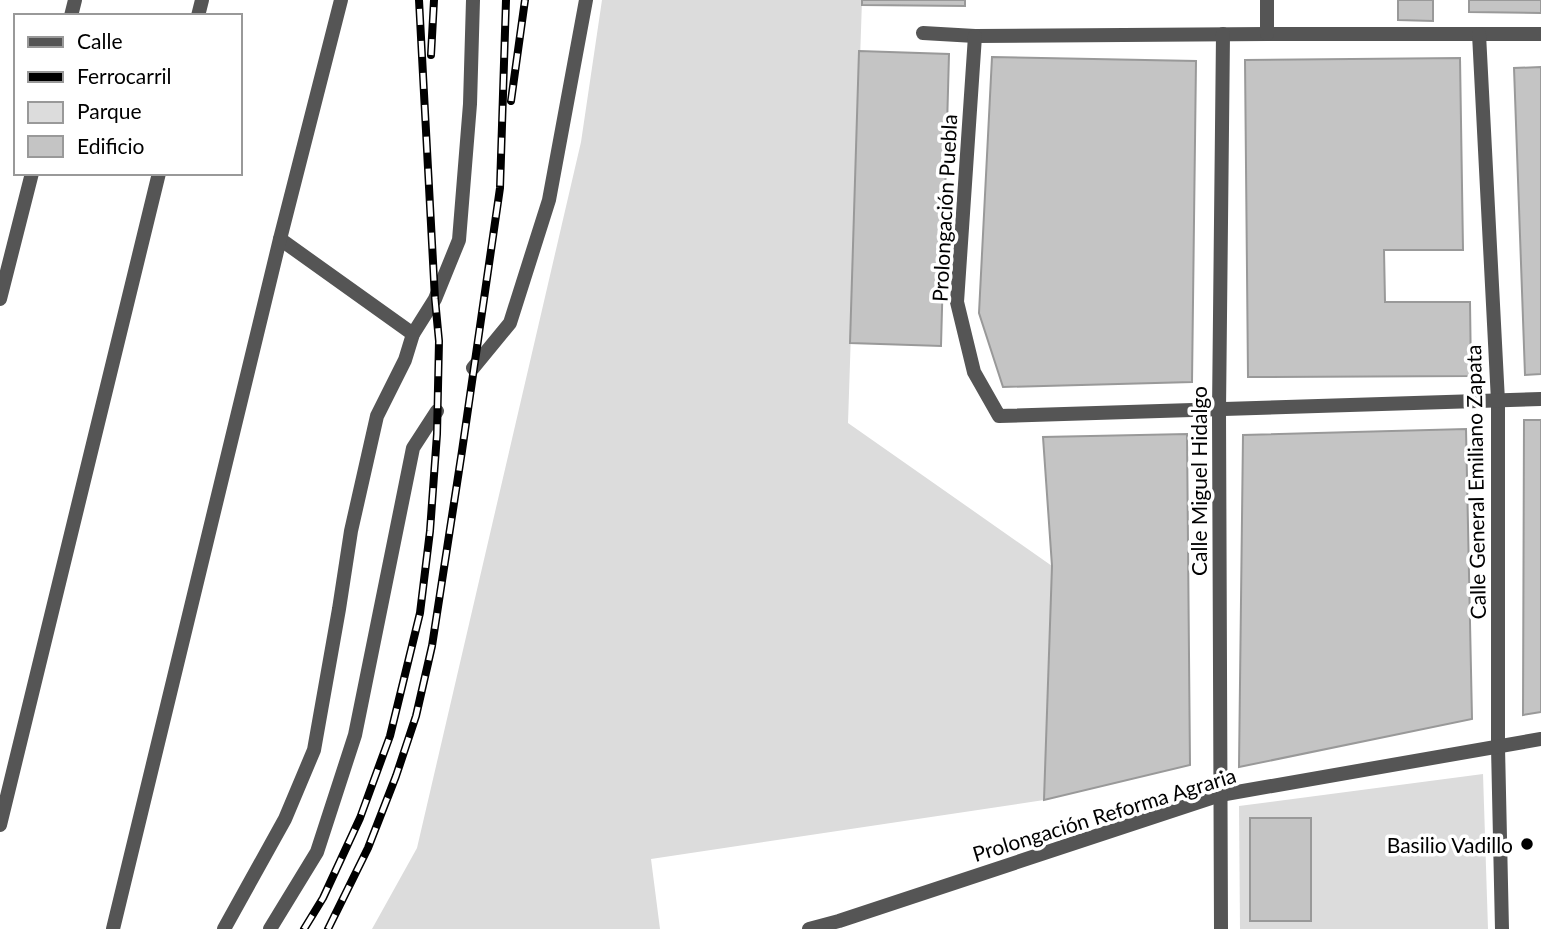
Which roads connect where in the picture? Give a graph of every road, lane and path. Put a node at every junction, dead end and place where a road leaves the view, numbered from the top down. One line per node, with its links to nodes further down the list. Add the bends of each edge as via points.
1 (341, 0): 13 (street)
2 (473, 0): 15 (street, via 459,240 435,299)
3 (586, 0): 16 (street, via 550,200 510,323)
4 (1267, 0): 7 (street)
5 (923, 33): 10 (street)
6 (1223, 34): 7 (street); 10 (street); 19 (street, Calle Miguel Hidalgo)
7 (1266, 34): 8 (street)
8 (1479, 34): 9 (street); 18 (street, Calle General Emiliano Zapata)
9 (1541, 34)
10 (975, 36): 19 (street, Prolongación Puebla, via 957,302 974,372 999,416)
11 (31, 175): 14 (street)
12 (159, 175): 24 (street)
13 (280, 239): 15 (street); 25 (street)
14 (0, 299)
15 (413, 334): 26 (street, via 377,416 351,531 314,750 285,819)
16 (473, 368)
17 (1541, 399): 18 (street)
18 (1498, 401): 19 (street); 22 (street, Calle General Emiliano Zapata)
19 (1219, 410): 23 (street, Calle Miguel Hidalgo)
20 (437, 411): 27 (street, via 413,448 351,748 317,852)
21 (1541, 739): 22 (street, Prolongación Reforma Agraria)
22 (1498, 747): 23 (street, Prolongación Reforma Agraria); 30 (street, Calle General Emiliano Zapata)
23 (1220, 795): 28 (street, Prolongación Reforma Agraria); 29 (street, Calle Miguel Hidalgo)
24 (0, 825)
25 (113, 929)
26 (223, 929)
27 (270, 929)
28 (809, 929)
29 (1221, 929)
30 (1502, 929)

